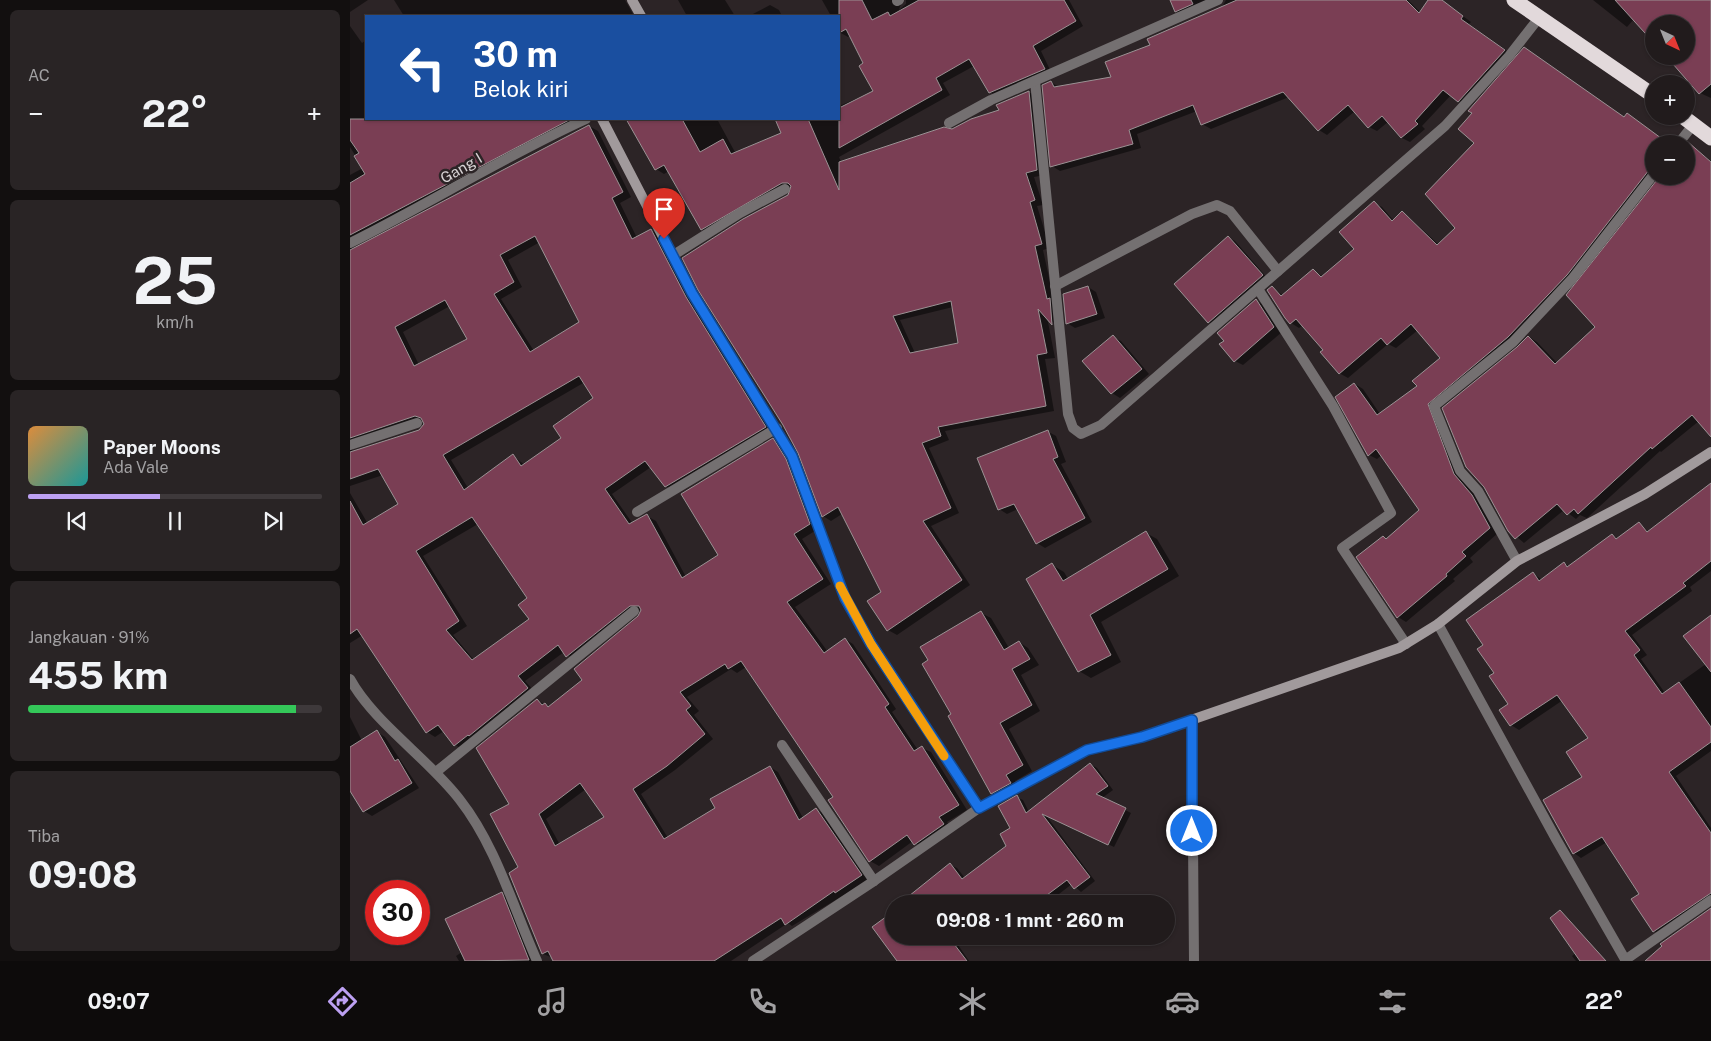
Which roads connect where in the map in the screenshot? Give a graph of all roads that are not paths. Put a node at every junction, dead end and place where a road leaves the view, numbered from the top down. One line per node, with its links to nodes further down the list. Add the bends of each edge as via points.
1 (632, 0): 4 (street)
2 (1218, 0): 6 (street)
3 (1514, 0): 5 (highway)
4 (640, 15)
5 (1538, 19): 7 (highway); 17 (street, via 1445,126)
6 (1035, 81): 10 (street); 18 (street)
7 (1645, 90)
8 (584, 120): 15 (street, Gang I, via 534,143 419,209)
9 (603, 120): 16 (street)
10 (949, 123)
11 (1693, 125): 12 (highway)
12 (1711, 138)
13 (1645, 185): 25 (street, via 1572,280 1513,342 1434,406 1460,471 1478,491)
14 (786, 189): 16 (street, via 740,212)
15 (350, 243)
16 (672, 256): 21 (street)
17 (1278, 271): 18 (street, via 1230,212 1217,205 1192,214); 19 (street)
18 (1055, 286): 19 (street, via 1068,414 1073,428 1081,434 1101,425)
19 (1258, 289): 28 (street, via 1333,406 1391,513 1342,548)
20 (417, 423): 22 (street)
21 (776, 428): 24 (street); 33 (street, via 805,488 845,598 871,644)
22 (350, 446)
23 (1711, 452): 25 (street, via 1645,494)
24 (637, 512)
25 (1517, 562): 27 (street)
26 (634, 610): 32 (street)
27 (1438, 624): 28 (street); 37 (street)
28 (1406, 644): 30 (street)
29 (350, 679): 32 (street, via 391,728)
30 (1192, 720): 33 (street, via 1142,737 1087,750); 39 (street)
31 (782, 744): 34 (street)
32 (436, 772): 38 (street, via 473,818 486,842)
33 (979, 808): 34 (street)
34 (874, 882): 36 (street)
35 (1711, 900): 37 (street)
36 (759, 960)
37 (1626, 960)
38 (537, 961)
39 (1194, 961)

